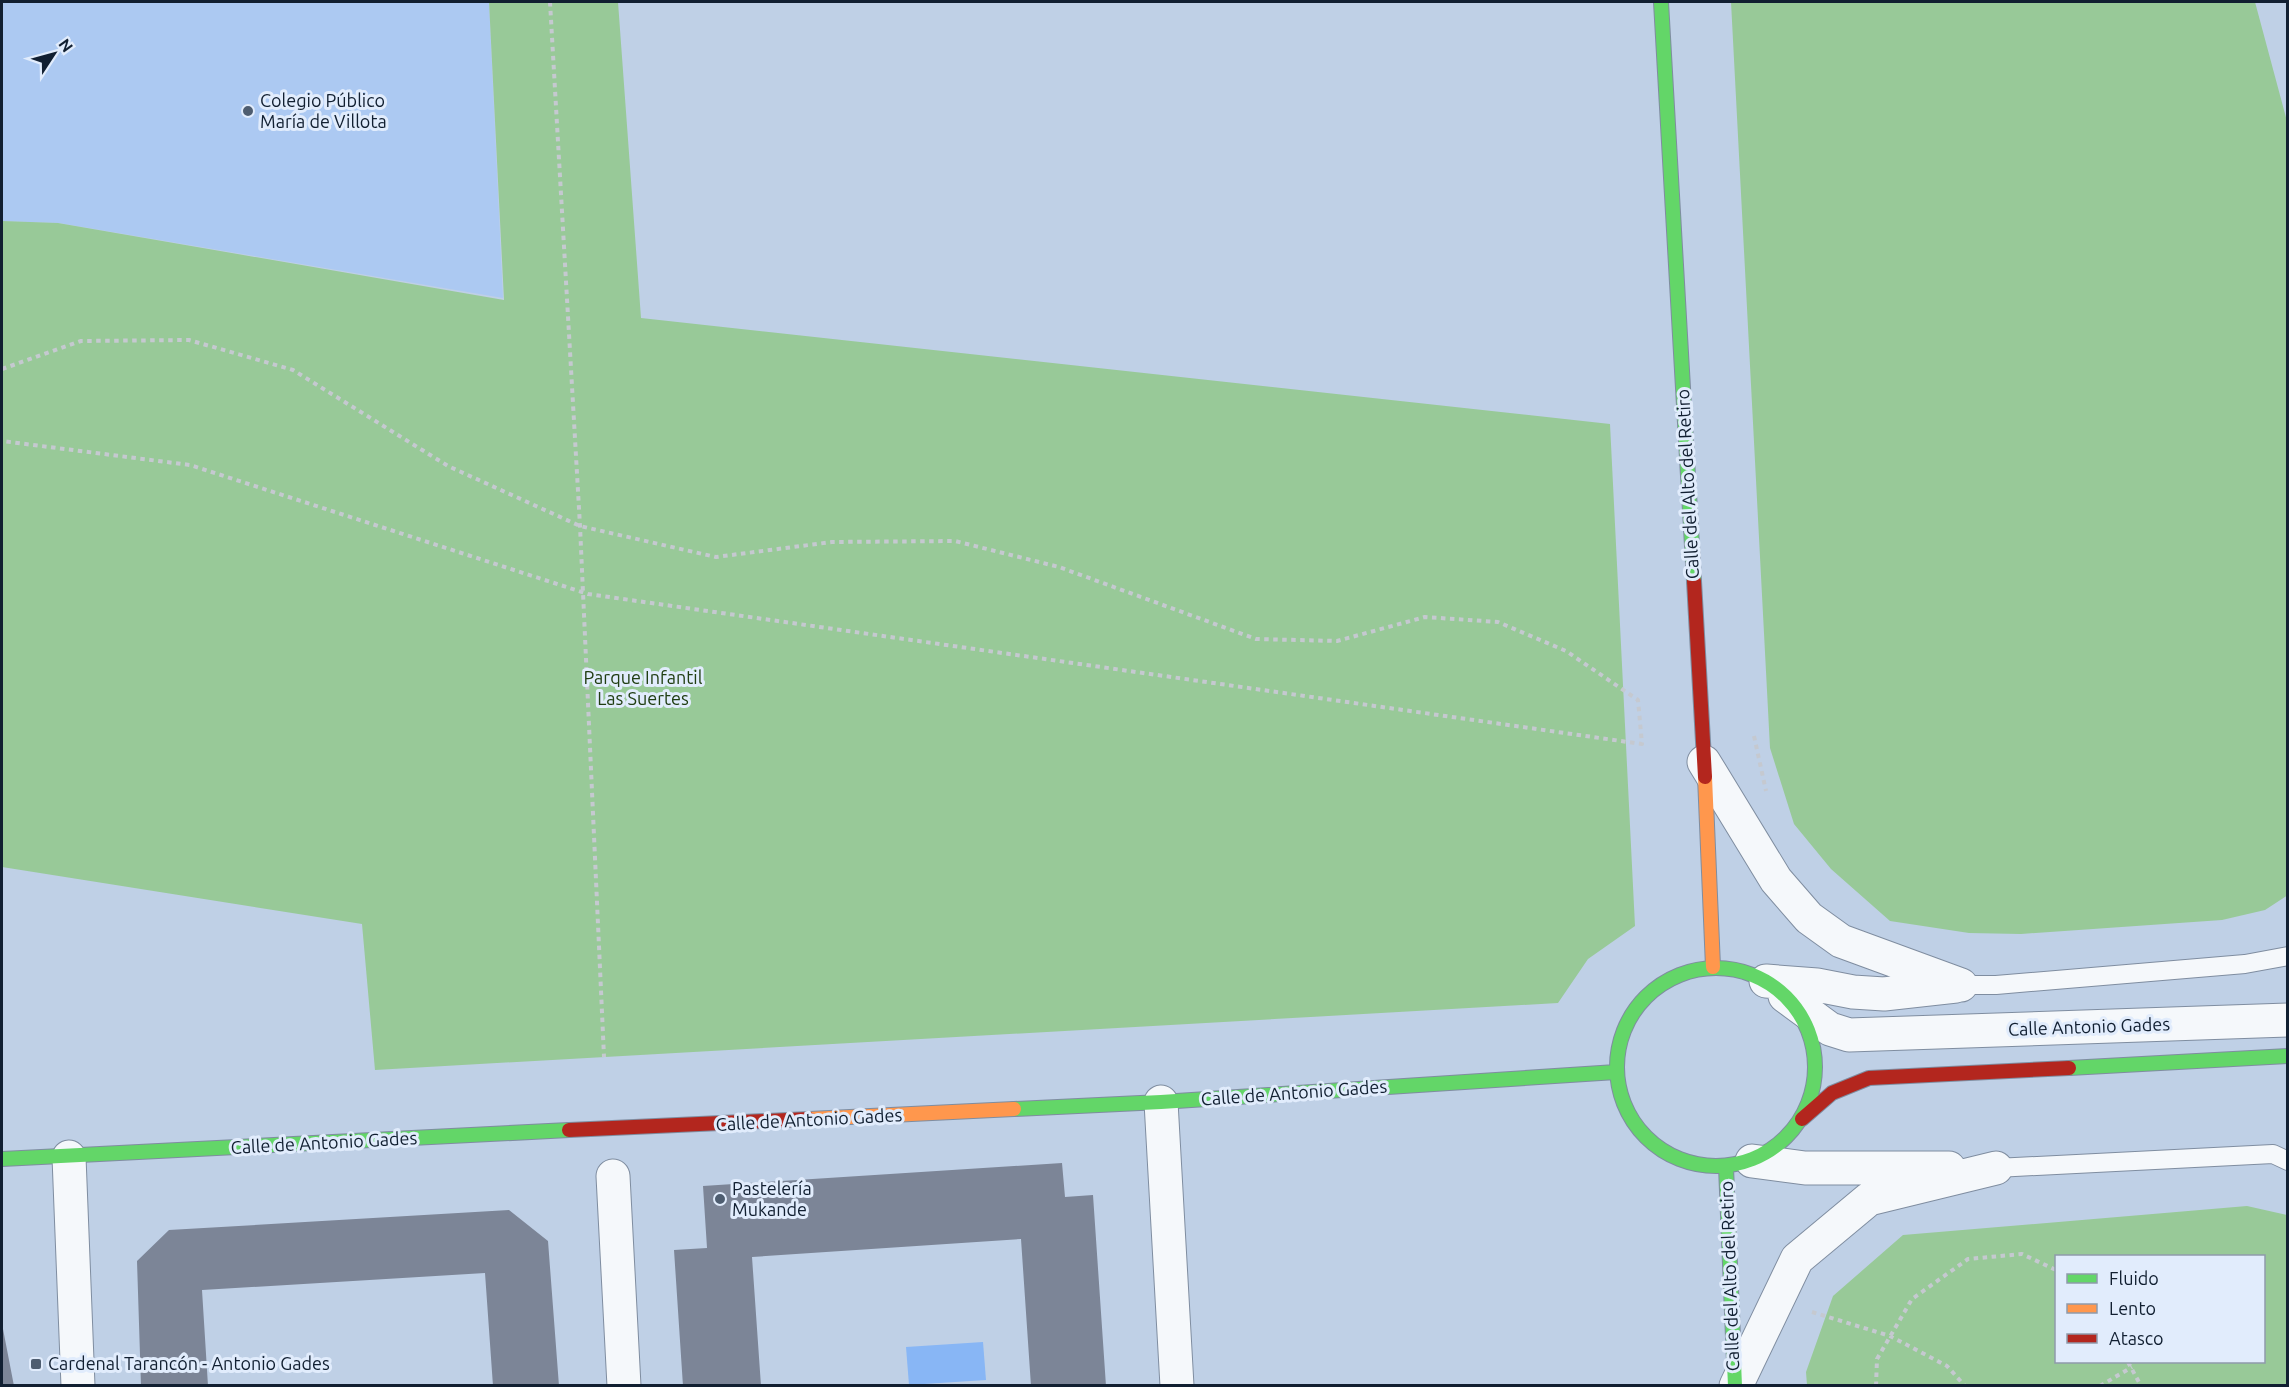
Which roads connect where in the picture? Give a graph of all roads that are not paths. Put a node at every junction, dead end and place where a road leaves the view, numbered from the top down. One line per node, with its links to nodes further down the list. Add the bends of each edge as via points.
1 (1662, 2): 2 (street, Calle del Alto del Retiro)
2 (1704, 762): 4 (street, Calle del Alto del Retiro); 5 (street, via 1776,880 1809,918 1841,941)
3 (2288, 956): 5 (lane, via 2246,964)
4 (1713, 967): 6 (street, via 1741,970); 9 (street, via 1681,973 1654,988 1632,1012 1619,1041)
5 (1960, 986): 6 (street, via 1884,994 1817,985)
6 (1776, 989): 7 (street, Calle Antonio Gades, via 1830,1029 1849,1035); 11 (street, via 1804,1021 1814,1052 1814,1084 1804,1114)
7 (2288, 1020)
8 (2288, 1056): 11 (street, Calle Antonio Gades, via 1891,1076 1854,1082 1812,1107)
9 (1616, 1072): 10 (street, Calle de Antonio Gades); 15 (street, via 1623,1104 1640,1132 1664,1152 1694,1165)
10 (1161, 1102): 12 (street, Calle de Antonio Gades); 20 (street)
11 (1785, 1140): 15 (street, via 1769,1152)
12 (69, 1157): 13 (street, Calle de Antonio Gades); 18 (street)
13 (2, 1159)
14 (2288, 1161): 16 (lane, via 2273,1154)
15 (1739, 1164): 16 (street); 21 (street, Calle del Alto del Retiro)
16 (1996, 1168): 21 (street, via 1869,1199 1797,1259)
17 (613, 1176): 19 (street)
18 (78, 1386)
19 (624, 1386)
20 (1177, 1386)
21 (1735, 1386)

